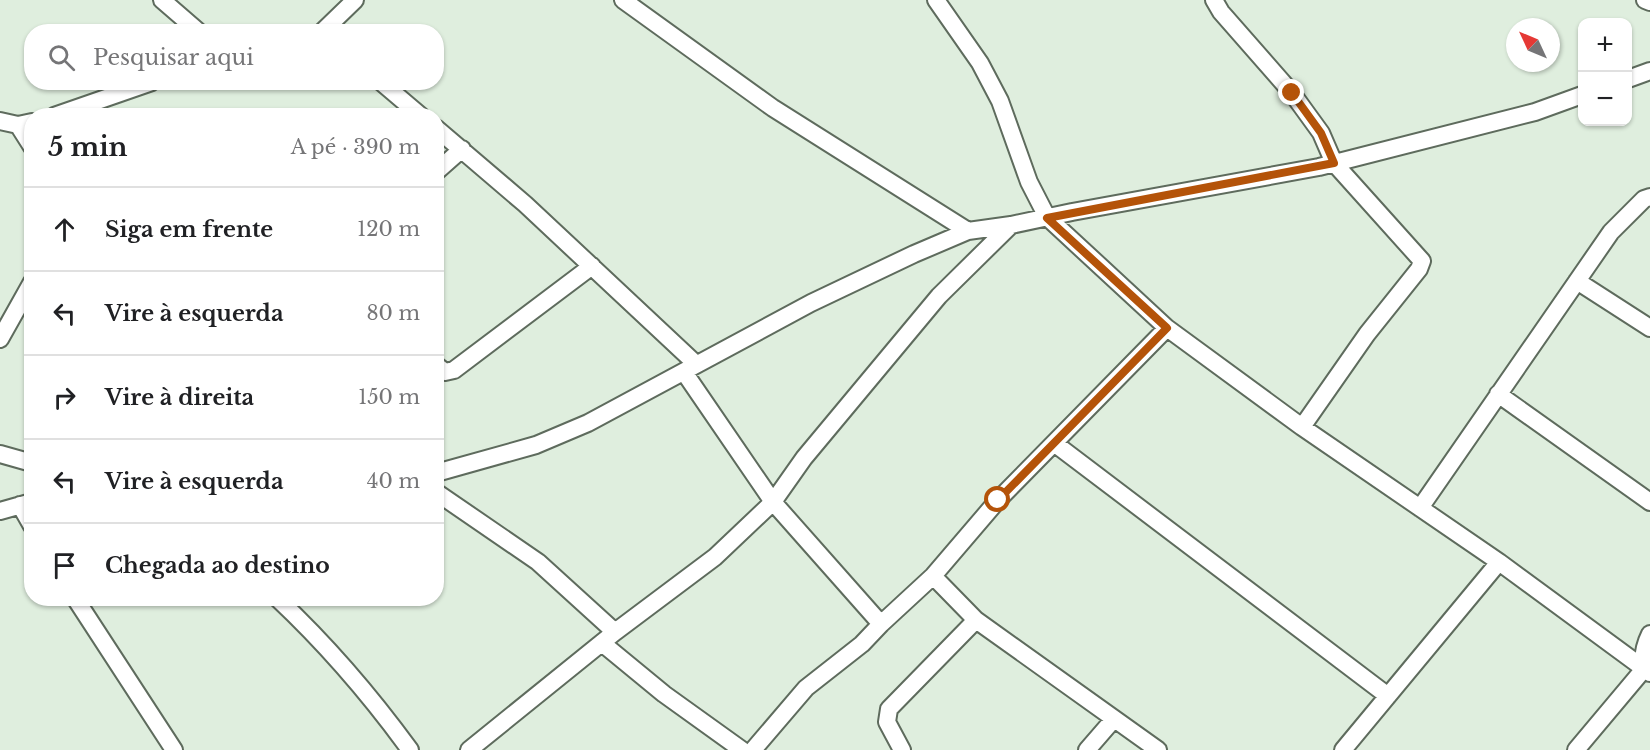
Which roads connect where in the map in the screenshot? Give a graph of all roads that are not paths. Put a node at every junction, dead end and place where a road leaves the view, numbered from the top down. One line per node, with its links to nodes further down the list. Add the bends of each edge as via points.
1 (162, 0): 8 (street)
2 (355, 0): 9 (street)
3 (623, 0): 26 (street, via 773,108)
4 (936, 0): 24 (street, via 980,63 1000,101 1029,182)
5 (1214, 0): 21 (street, via 1292,93 1321,133)
6 (1645, 0): 7 (street)
7 (1650, 2)
8 (190, 24)
9 (330, 24)
10 (1650, 71): 11 (street)
11 (1632, 78)
12 (129, 90): 15 (street)
13 (390, 90): 16 (street)
14 (1578, 96): 21 (street, via 1535,112)
15 (77, 108)
16 (412, 108)
17 (0, 121): 18 (street)
18 (24, 124)
19 (444, 134): 20 (street)
20 (462, 149): 22 (street); 27 (street)
21 (1334, 163): 24 (street); 36 (street, via 1420,258 1422,265 1367,334)
22 (444, 165)
23 (1650, 197): 28 (street, via 1611,232)
24 (1047, 218): 25 (street); 30 (street)
25 (1011, 225): 26 (street); 42 (street, via 939,296 804,458)
26 (968, 231): 33 (street, via 811,303)
27 (592, 266): 33 (street); 34 (street, via 454,370)
28 (1577, 281): 31 (street); 35 (street)
29 (24, 296): 32 (street)
30 (1167, 328): 36 (street); 37 (street)
31 (1650, 328)
32 (0, 339)
33 (690, 368): 40 (street, via 588,423 536,445); 42 (street)
34 (444, 371)
35 (1498, 394): 43 (street); 45 (street)
36 (1302, 427): 45 (street)
37 (1054, 443): 48 (street, via 998,500); 56 (street)
38 (0, 454): 39 (street)
39 (24, 461)
40 (444, 471)
41 (444, 497): 54 (street, via 538,562)
42 (773, 502): 52 (street); 54 (street, via 714,557)
43 (1650, 502)
44 (24, 504): 46 (street)
45 (1420, 508): 47 (street)
46 (0, 511)
47 (1499, 562): 55 (street); 56 (street)
48 (933, 576): 51 (street); 52 (street)
49 (80, 606): 58 (street)
50 (286, 606): 59 (street, via 375,701)
51 (976, 620): 57 (street); 63 (street, via 889,709 887,722)
52 (881, 624): 62 (street, via 862,645 806,688)
53 (1650, 634): 55 (street, via 1642,658)
54 (609, 637): 60 (street); 61 (street, via 664,694)
55 (1647, 671): 67 (street)
56 (1388, 696): 66 (street)
57 (1113, 720): 64 (street); 65 (street)
58 (174, 750)
59 (410, 750)
60 (470, 750)
61 (742, 750)
62 (753, 750)
63 (902, 750)
64 (1088, 750)
65 (1158, 750)
66 (1343, 750)
67 (1576, 750)

